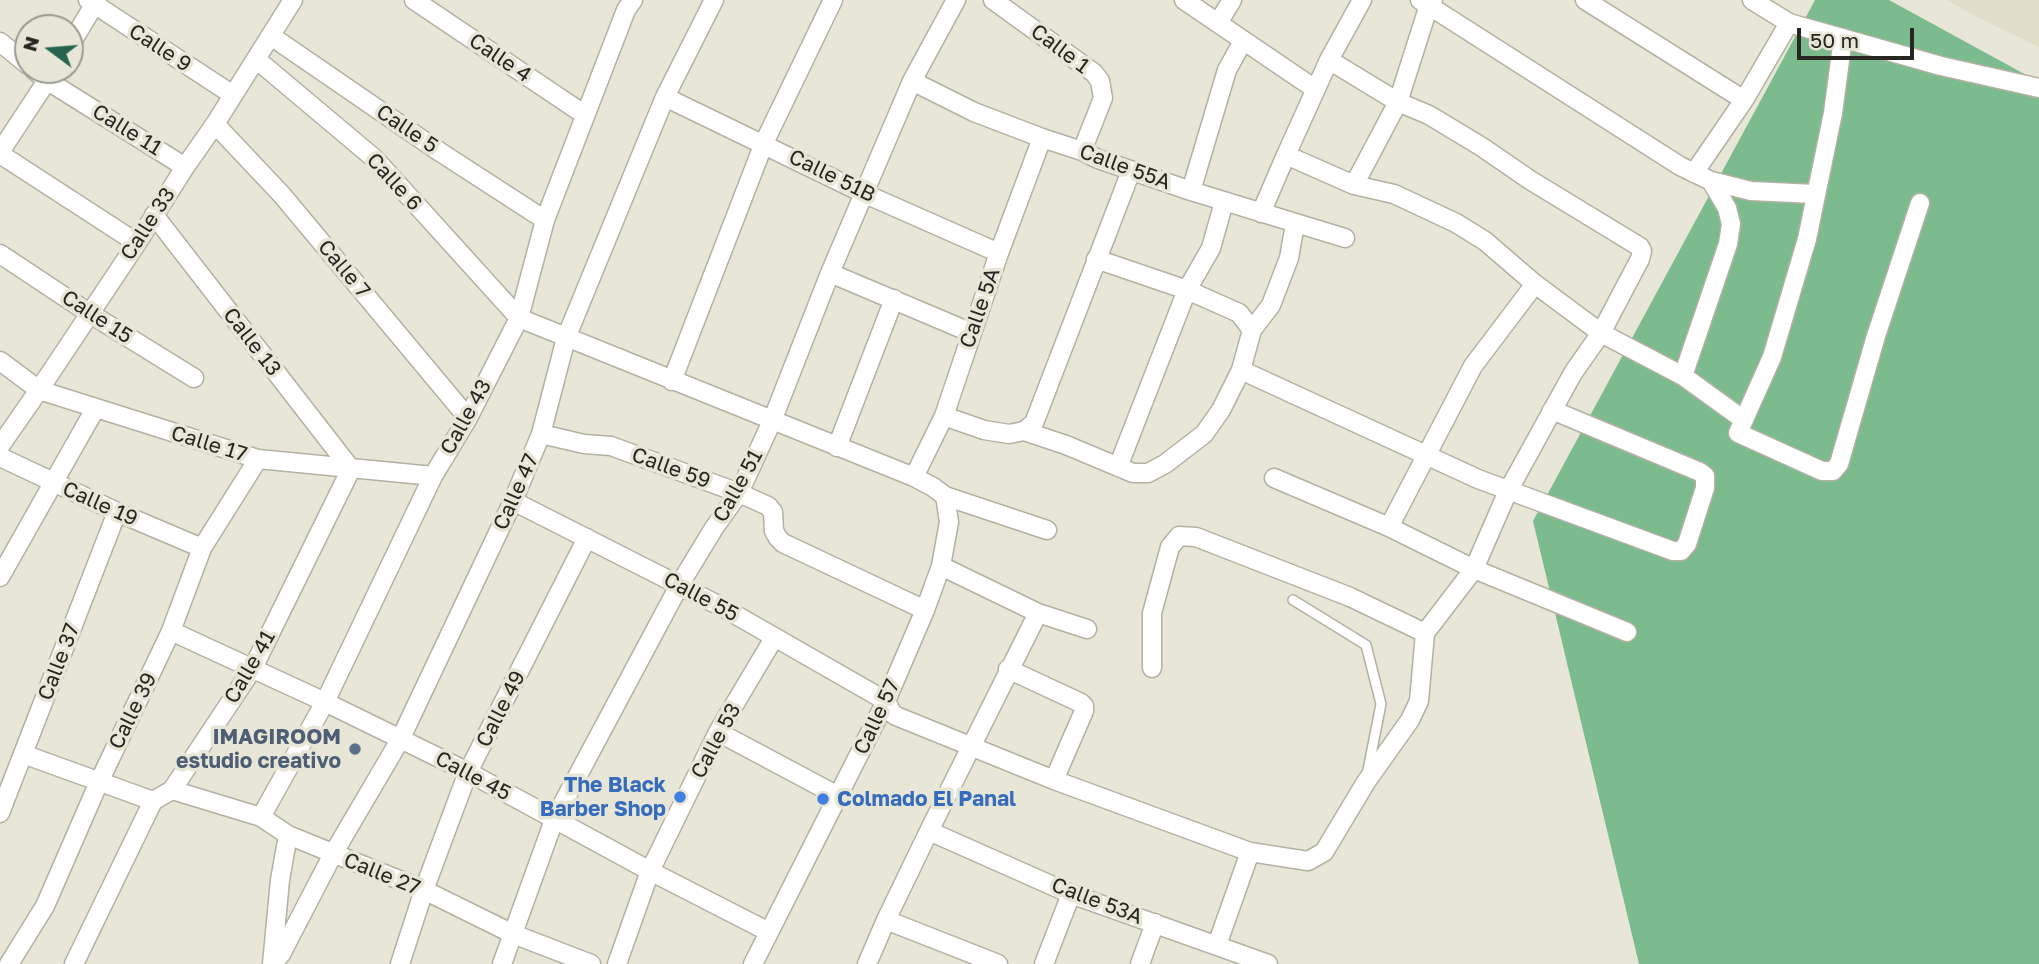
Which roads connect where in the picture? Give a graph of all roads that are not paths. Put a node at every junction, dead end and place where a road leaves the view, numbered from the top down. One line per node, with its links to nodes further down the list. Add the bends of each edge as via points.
1 (293, 0): 19 (street, Calle 33)
2 (414, 0): 35 (street, Calle 4)
3 (611, 0): 15 (street)
4 (714, 0): 32 (street, Calle 47)
5 (833, 0): 38 (street)
6 (956, 0): 26 (street, Calle 51)
7 (993, 0): 39 (street, Calle 1, via 1100,80 1103,98)
8 (1184, 0): 17 (street)
9 (1232, 0): 17 (street)
10 (1362, 0): 25 (street)
11 (1585, 0): 33 (street)
12 (1752, 0): 18 (street)
13 (93, 2): 16 (street); 31 (street, Calle 9)
14 (1427, 2): 34 (street); 44 (street)
15 (630, 5): 35 (street, Calle 43)
16 (84, 19)
17 (1217, 23): 22 (street)
18 (1789, 23): 20 (street); 33 (street)
19 (271, 36): 24 (street, Calle 33); 53 (street, Calle 5)
20 (1843, 38): 30 (street); 48 (street)
21 (0, 41): 23 (street)
22 (1243, 41): 29 (street); 46 (street, via 1227,70)
23 (14, 53)
24 (256, 59): 31 (street, Calle 33); 65 (street, Calle 6, via 375,159)
25 (1329, 60): 29 (street); 34 (street)
26 (912, 81): 37 (street, Calle 55A); 47 (street, Calle 51)
27 (39, 84): 40 (street)
28 (60, 84): 42 (street, Calle 11)
29 (1315, 89): 41 (street)
30 (2039, 89)
31 (233, 95): 36 (street, Calle 33)
32 (666, 97): 38 (street, Calle 51B); 69 (street, Calle 47)
33 (1744, 100): 44 (street)
34 (1398, 102): 45 (street); 68 (street, via 1429,115 1640,247 1640,259)
35 (586, 116): 53 (street, Calle 43)
36 (215, 124): 42 (street, Calle 33); 79 (street, Calle 7, via 282,195)
37 (1042, 138): 39 (street, Calle 55A); 57 (street, Calle 5A)
38 (764, 143): 47 (street, Calle 51B); 74 (street)
39 (1082, 151): 43 (street, Calle 55A)
40 (0, 153): 56 (street)
41 (1286, 155): 45 (street); 51 (street)
42 (185, 167): 52 (street, Calle 33)
43 (1131, 171): 46 (street, Calle 55A); 59 (street)
44 (1702, 177): 48 (street, via 1751,191); 72 (street, via 1727,208 1731,224)
45 (1354, 185): 61 (street, via 1394,194 1456,223)
46 (1191, 191): 49 (street, Calle 55A)
47 (863, 193): 57 (street, Calle 51B); 60 (street, Calle 51)
48 (1815, 194): 80 (street, via 1807,239 1772,357)
49 (1224, 202): 51 (street, Calle 55A); 62 (street, via 1211,248)
50 (1920, 203): 80 (street, via 1875,336 1839,464 1833,471 1822,471 1738,433)
51 (1261, 213): 54 (street, Calle 55A)
52 (154, 215): 56 (street, Calle 33); 90 (street, Calle 13)
53 (545, 220): 65 (street, Calle 43)
54 (1295, 224): 55 (street, Calle 55A); 66 (street, via 1289,258 1271,305)
55 (1345, 238)
56 (137, 243): 64 (street, Calle 33)
57 (999, 253): 67 (street, Calle 5A)
58 (0, 254): 64 (street, Calle 15)
59 (1096, 259): 62 (street); 82 (street, via 1034,423)
60 (830, 273): 63 (street); 81 (street, Calle 51)
61 (1535, 284): 68 (street); 86 (street, via 1473,366)
62 (1187, 290): 66 (street, via 1239,313); 89 (street)
63 (894, 299): 67 (street); 85 (street)
64 (89, 313): 73 (street, Calle 15); 75 (street, Calle 33)
65 (519, 318): 69 (street); 79 (street, Calle 43)
66 (1252, 330): 71 (street)
67 (972, 333): 78 (street, Calle 5A)
68 (1601, 333): 72 (street); 77 (street)
69 (566, 338): 74 (street); 83 (street, Calle 47)
70 (0, 361): 75 (street, Calle 17)
71 (1241, 370): 86 (street); 89 (street, via 1222,410 1182,452 1148,473)
72 (1683, 376): 80 (street)
73 (194, 378)
74 (673, 381): 81 (street)
75 (39, 390): 76 (street, Calle 17); 84 (street, Calle 33)
76 (95, 409): 88 (street, Calle 17); 94 (street)
77 (1552, 410): 95 (street); 95 (street, via 1705,476 1687,544 1681,551 1673,551)
78 (944, 416): 82 (street, via 984,430); 92 (street, Calle 5A)
79 (468, 418): 91 (street, Calle 43)
80 (1744, 420)
81 (772, 421): 85 (street); 96 (street, Calle 51)
82 (1024, 431): 89 (street)
83 (541, 434): 96 (street, Calle 59, via 611,446); 98 (street, Calle 47)
84 (0, 446)
85 (837, 447): 92 (street)
86 (1428, 455): 95 (street); 100 (street)
87 (0, 457): 94 (street, Calle 19)
88 (258, 459): 90 (street, Calle 17); 103 (street, Calle 39)
89 (1118, 467)
90 (351, 469): 91 (street, Calle 17); 116 (street, Calle 41)
91 (432, 476): 120 (street, Calle 43)
92 (914, 477): 97 (street)
93 (1274, 478): 100 (street)
94 (52, 482): 99 (street, Calle 19); 106 (street)
95 (1508, 491): 105 (street)
96 (739, 493): 107 (street, Calle 51); 109 (street, Calle 59, via 768,506 774,531 783,543)
97 (944, 496): 101 (street); 104 (street, Calle 57, via 949,522)
98 (513, 501): 102 (street, Calle 55); 122 (street, Calle 47)
99 (117, 512): 103 (street, Calle 19); 124 (street, Calle 37)
100 (1389, 527): 105 (street)
101 (1047, 530)
102 (587, 538): 107 (street, Calle 55); 125 (street, Calle 49)
103 (202, 548): 112 (street, Calle 39)
104 (941, 566): 109 (street, Calle 57); 110 (street)
105 (1474, 569): 113 (street); 114 (street)
106 (0, 577)
107 (680, 584): 115 (street, Calle 55); 134 (street, Calle 51)
108 (1293, 600): 128 (lane, via 1366,645 1381,704)
109 (925, 610): 119 (street, Calle 57)
110 (1038, 613): 111 (street); 118 (street)
111 (1087, 629)
112 (172, 631): 116 (street, Calle 45); 127 (street, Calle 39)
113 (1628, 632)
114 (1425, 633): 117 (street, via 1350,597 1196,537 1179,536 1170,547 1152,613); 128 (street, Calle 55, via 1419,701)
115 (774, 638): 119 (street, Calle 55); 121 (street, Calle 53)
116 (253, 668): 120 (street, Calle 45); 129 (street, Calle 41)
117 (1152, 668)
118 (1008, 669): 123 (street); 126 (street, via 1084,706)
119 (886, 701): 123 (street, Calle 55, via 896,716); 130 (street, Calle 57)
120 (325, 702): 122 (street, Calle 45); 133 (street, Calle 43)
121 (718, 733): 130 (street); 139 (street, Calle 53)
122 (400, 740): 125 (street, Calle 45); 138 (street, Calle 47)
123 (972, 747): 126 (street, Calle 55); 135 (street)
124 (23, 754): 127 (street); 132 (street, Calle 37)
125 (468, 772): 134 (street, Calle 45); 140 (street, Calle 49)
126 (1054, 780): 137 (street, Calle 55)
127 (99, 782): 131 (street); 149 (street, Calle 39, via 45,906)
128 (1366, 782): 137 (street, Calle 55, via 1324,852 1308,861)
129 (172, 790): 131 (street, Calle 41); 133 (street, Calle 27)
130 (838, 796): 144 (street, Calle 57)
131 (153, 801): 150 (street)
132 (0, 813)
133 (261, 817): 136 (street, Calle 27)
134 (554, 820): 139 (street, Calle 45); 145 (street, Calle 51)
135 (929, 831): 141 (street, Calle 53A); 142 (street)
136 (288, 835): 138 (street, Calle 27); 148 (street, via 280,880)
137 (1250, 852): 146 (street)
138 (333, 855): 140 (street, Calle 27); 148 (street, Calle 47)
139 (650, 871): 144 (street, Calle 45); 154 (street, Calle 53)
140 (424, 890): 145 (street, Calle 27); 151 (street, Calle 49)
141 (1071, 894): 143 (street, Calle 53A); 158 (street)
142 (886, 920): 156 (street); 157 (street)
143 (1155, 923): 146 (street, Calle 53A); 159 (street)
144 (769, 932): 155 (street, Calle 57)
145 (513, 934): 152 (street, Calle 51); 153 (street, Calle 27)
146 (1217, 945): 147 (street, Calle 53A)
147 (1235, 958): 160 (street, Calle 53A)
148 (279, 961)
149 (9, 964)
150 (74, 964)
151 (400, 964)
152 (502, 964)
153 (591, 964)
154 (617, 964)
155 (753, 964)
156 (867, 964)
157 (998, 964)
158 (1044, 964)
159 (1140, 964)
160 (1268, 964)

